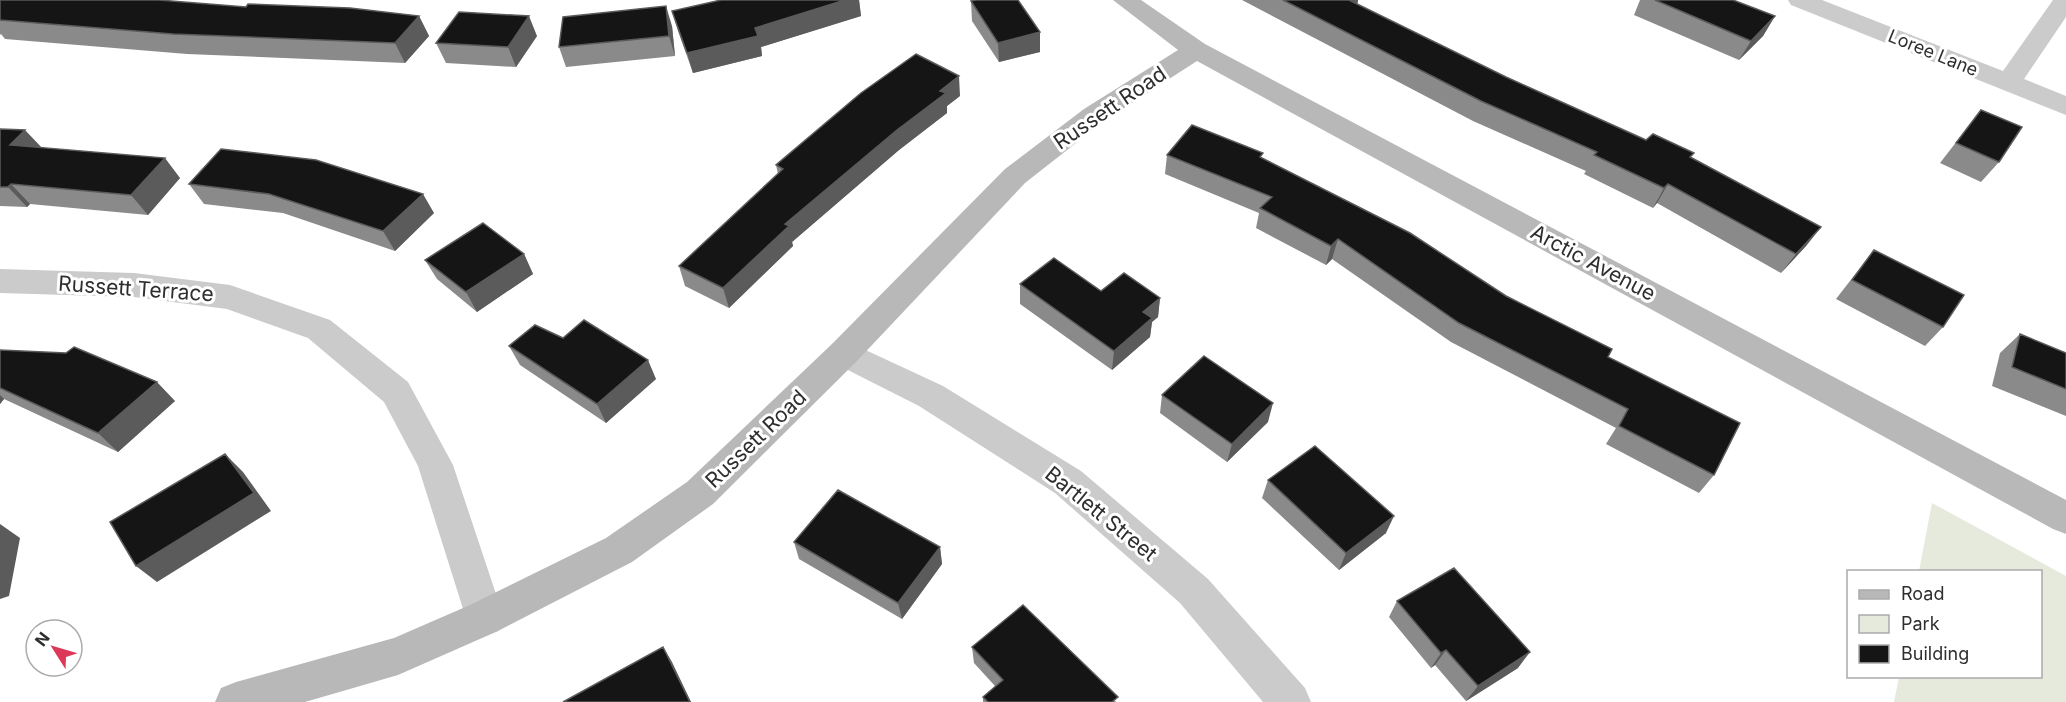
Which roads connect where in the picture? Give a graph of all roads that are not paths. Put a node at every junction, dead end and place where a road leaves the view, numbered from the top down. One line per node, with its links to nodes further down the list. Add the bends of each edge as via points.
1 (1125, 0): 4 (street, Arctic Avenue)
2 (1800, 0): 5 (street, Loree Lane)
3 (2065, 0): 5 (street)
4 (1196, 50): 8 (street, Russett Road, via 1094,115 1015,176); 9 (street, Arctic Avenue)
5 (2008, 83): 6 (street, Loree Lane)
6 (2066, 106)
7 (0, 281): 10 (street, Russett Terrace, via 134,285 230,297 320,329 396,392 435,465)
8 (844, 353): 10 (street, Russett Road, via 700,493 619,550); 12 (street, Bartlett Street, via 931,396 1068,482 1194,591)
9 (2066, 518)
10 (484, 618): 11 (street, Russett Road, via 398,656)
11 (236, 702)
12 (1290, 702)

